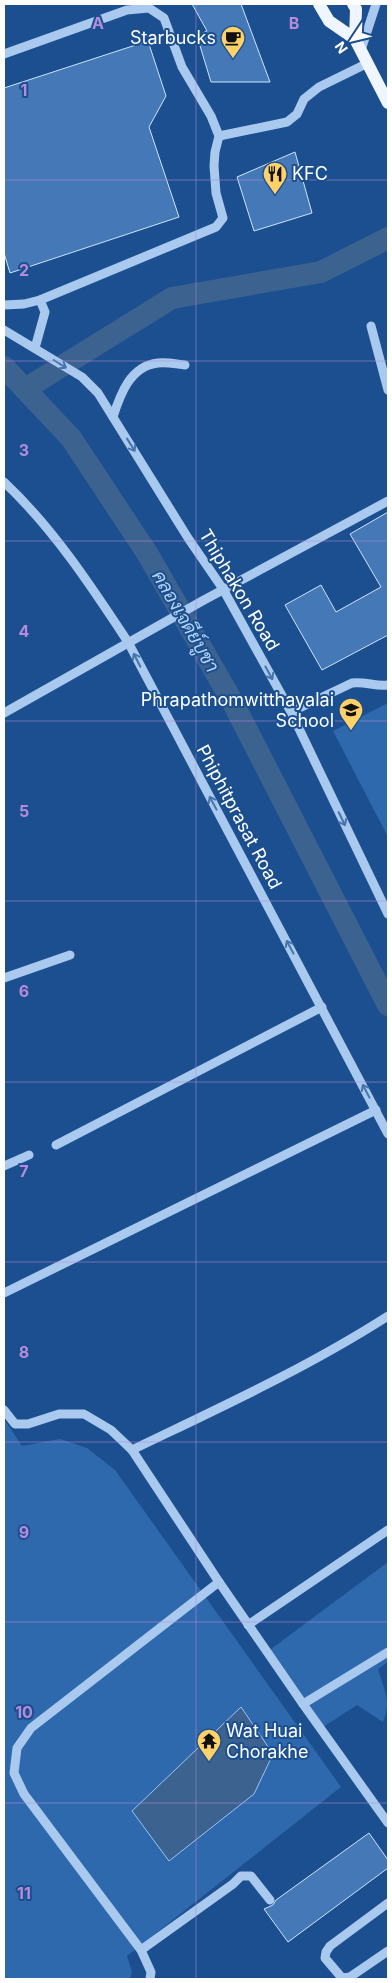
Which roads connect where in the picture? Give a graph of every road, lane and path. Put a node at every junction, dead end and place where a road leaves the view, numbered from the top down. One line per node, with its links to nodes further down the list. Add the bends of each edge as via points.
1 (319, 4): 4 (main road, via 329,21)
2 (353, 4): 4 (main road, via 356,10)
3 (376, 4): 5 (street)
4 (355, 39): 5 (main road)
5 (362, 50): 7 (main road)
6 (4, 54): 9 (street, via 127,10 149,8 164,18 182,67 212,116)
7 (368, 63): 8 (main road); 9 (street, via 318,87 304,99 297,114 287,122)
8 (388, 103)
9 (219, 136): 10 (street, via 214,166 216,193 223,218 216,227)
10 (40, 300): 11 (street); 14 (street, via 45,312)
11 (4, 305)
12 (371, 326): 16 (street)
13 (4, 330): 14 (street, Thiphakon Road)
14 (37, 349): 17 (street, Thiphakon Road, one-way to 17, via 82,377 98,393)
15 (185, 365): 17 (street, via 159,362 140,370 121,392)
16 (388, 390)
17 (113, 417): 20 (street, Thiphakon Road, one-way to 20)
18 (4, 482): 21 (street, Phiphitprasat Road, via 25,502 91,586)
19 (388, 501): 20 (street)
20 (223, 589): 21 (street); 23 (street, Thiphakon Road, one-way to 23)
21 (128, 642): 24 (street); 28 (street, Phiphitprasat Road, one-way to 21)
22 (388, 685): 23 (street, via 352,683)
23 (291, 712): 25 (street, Thiphakon Road, one-way to 25)
24 (4, 713)
25 (388, 914)
26 (70, 955): 27 (street)
27 (4, 978)
28 (322, 1007): 29 (street, Phiphitprasat Road, one-way to 28); 31 (street)
29 (376, 1110): 30 (street, Phiphitprasat Road); 34 (street)
30 (388, 1134)
31 (56, 1145)
32 (29, 1155): 33 (street)
33 (4, 1166)
34 (4, 1293)
35 (388, 1316): 37 (street, via 271,1383)
36 (4, 1410): 37 (street, via 15,1424 28,1424 59,1414 84,1414 111,1430)
37 (132, 1450): 39 (street)
38 (388, 1530): 40 (street)
39 (218, 1582): 40 (street); 46 (street, via 31,1728 17,1748 14,1773 24,1794)
40 (248, 1625): 42 (street)
41 (388, 1652): 42 (street)
42 (303, 1704): 43 (street)
43 (388, 1823)
44 (270, 1900): 46 (street, via 251,1876 242,1876)
45 (388, 1903): 47 (street, via 330,1946 326,1958 342,1978 350,1977)
46 (141, 1950): 48 (street, via 151,1972)
47 (388, 1951)
48 (150, 1979)

